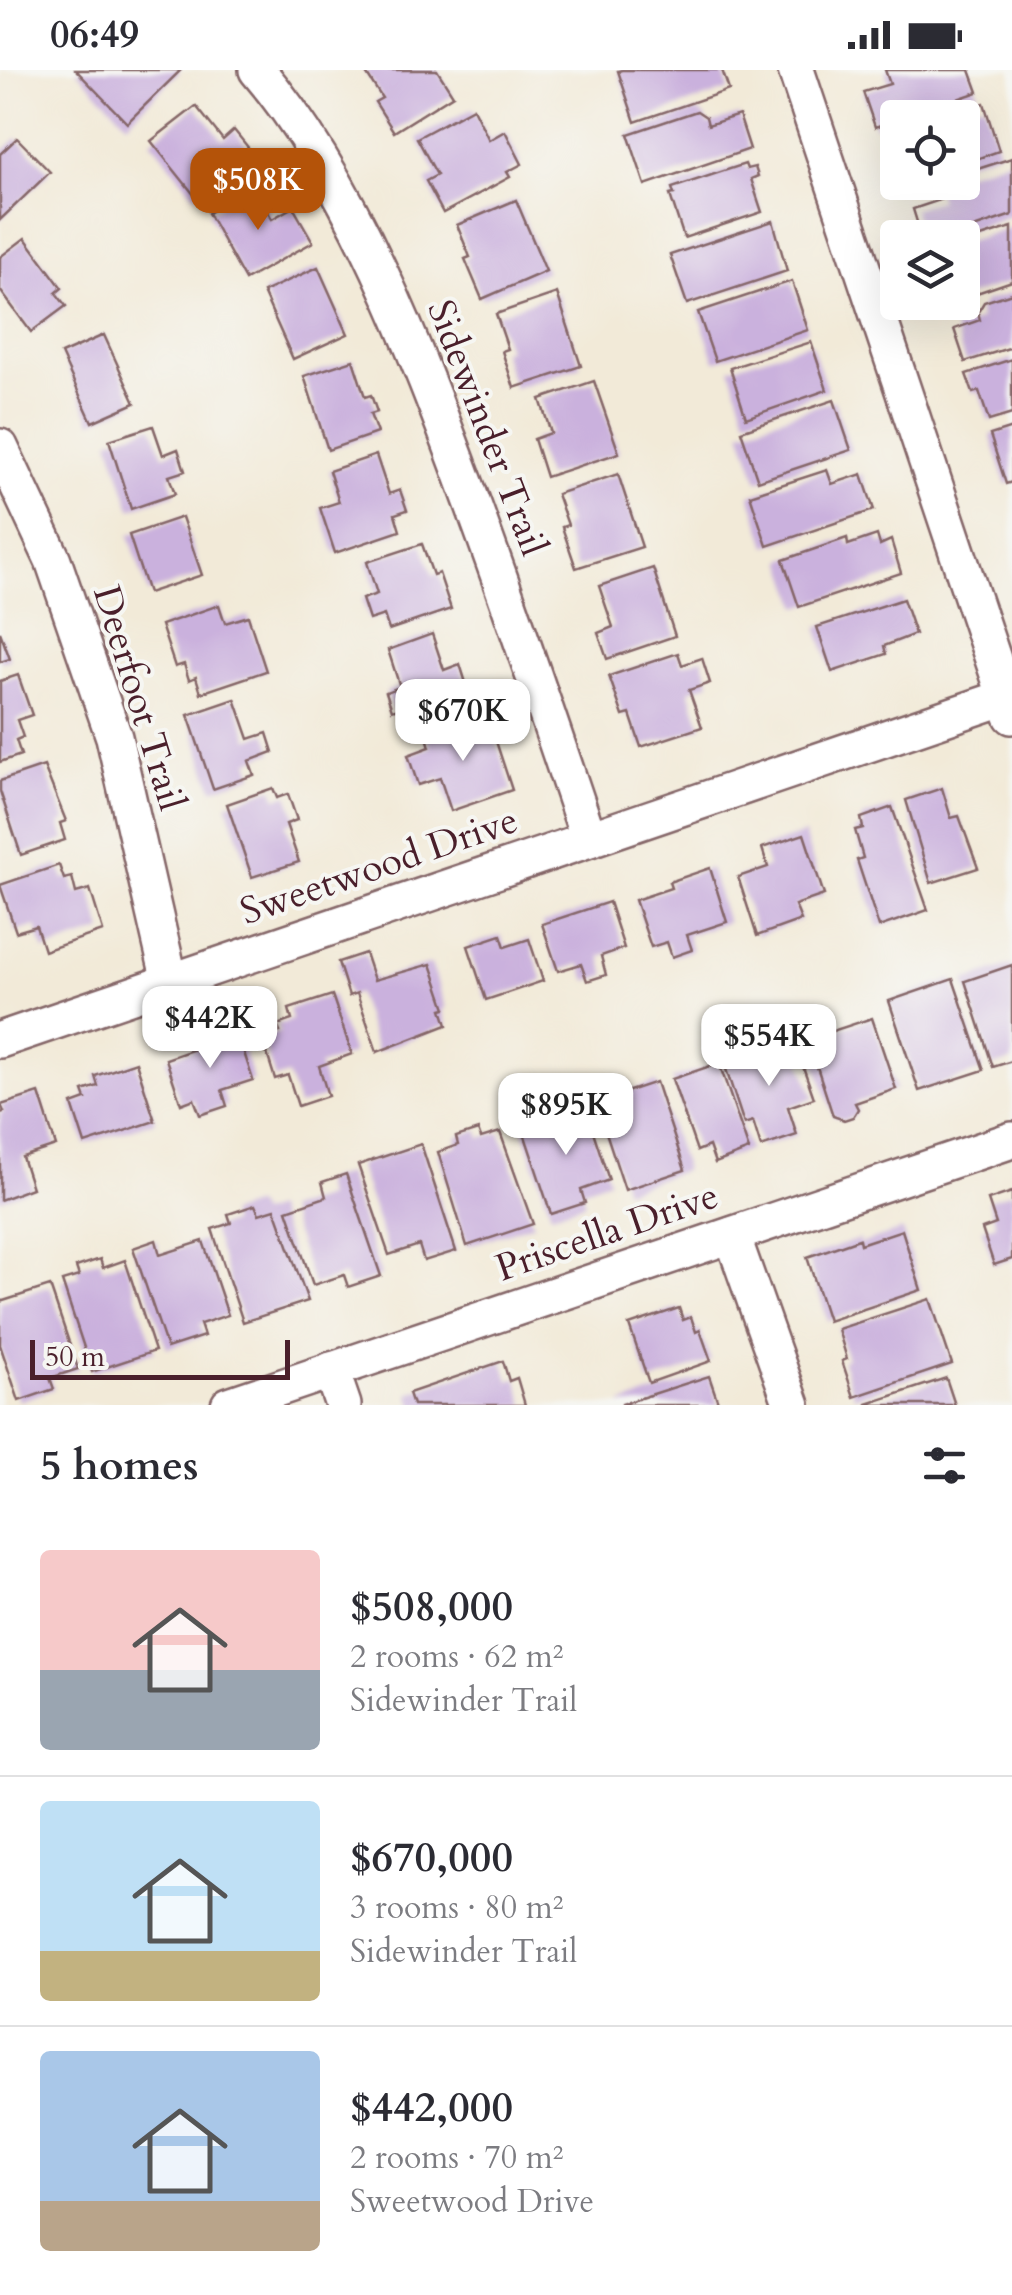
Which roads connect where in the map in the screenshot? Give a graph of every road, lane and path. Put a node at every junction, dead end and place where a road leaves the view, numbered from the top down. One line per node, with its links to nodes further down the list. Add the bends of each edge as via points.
1 (257, 70): 5 (street, Sidewinder Trail, via 326,170 384,278 450,441)
2 (796, 70): 4 (street)
3 (0, 448): 6 (street, Deerfoot Trail, via 53,560 114,737)
4 (1010, 704): 5 (street, Sweetwood Drive)
5 (589, 839): 6 (street, Sweetwood Drive)
6 (170, 982): 7 (street, Sweetwood Drive)
7 (0, 1040)
8 (1012, 1140): 9 (street, Priscella Drive)
9 (732, 1235): 10 (street, Priscella Drive); 13 (street)
10 (331, 1370): 11 (street, Priscella Drive); 12 (street)
11 (229, 1405)
12 (343, 1405)
13 (792, 1405)

